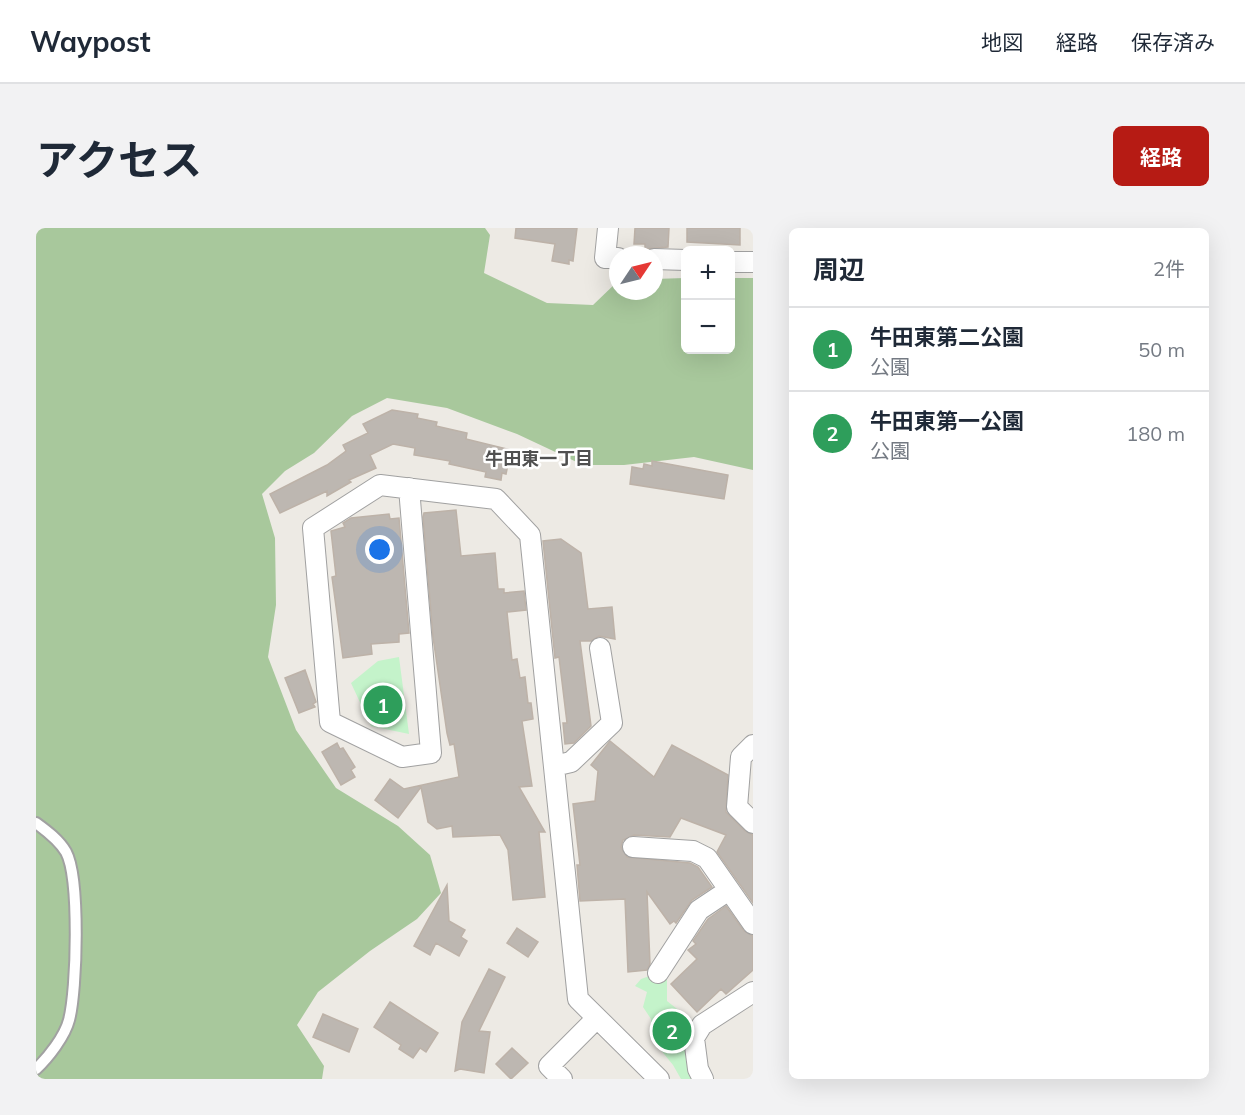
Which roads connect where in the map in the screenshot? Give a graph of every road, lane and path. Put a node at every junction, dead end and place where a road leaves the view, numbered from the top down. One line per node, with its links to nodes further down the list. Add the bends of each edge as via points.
1 (608, 228): 2 (street, via 604,258)
2 (609, 258)
3 (663, 259): 4 (street)
4 (681, 260)
5 (735, 262): 6 (street)
6 (753, 262)
7 (409, 488): 7 (street, via 380,485 314,528 330,722 402,757 431,753); 10 (street, via 496,499 530,535)
8 (600, 648): 10 (street, via 612,723 571,762)
9 (753, 745): 11 (street, via 741,757 737,807)
10 (554, 766): 18 (street, via 578,999)
11 (753, 823)
12 (36, 824): 19 (lane, via 66,852 77,902 69,1022)
13 (633, 847): 14 (street, via 693,851 707,858)
14 (729, 890): 15 (street); 16 (street, via 699,910)
15 (753, 924)
16 (658, 973)
17 (753, 992): 22 (street, via 702,1025 694,1038)
18 (597, 1018): 20 (street, via 549,1066); 21 (street)
19 (36, 1069)
20 (562, 1079)
21 (659, 1079)
22 (703, 1079)

